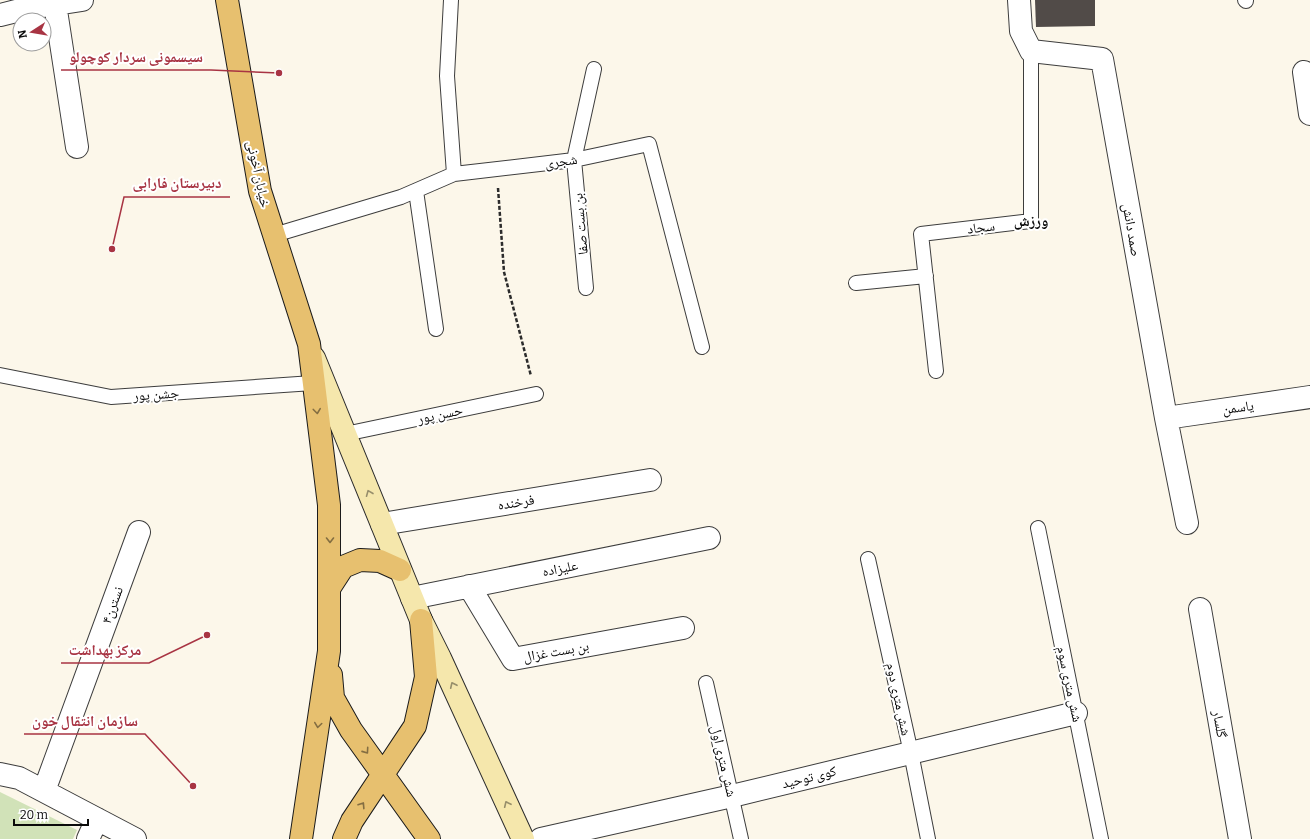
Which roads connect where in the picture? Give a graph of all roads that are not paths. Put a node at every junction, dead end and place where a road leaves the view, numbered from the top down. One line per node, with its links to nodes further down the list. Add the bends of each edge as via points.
1 (82, 0): 5 (street)
2 (227, 0): 16 (main road, خیابان آخونی, via 260,191)
3 (451, 0): 14 (lane, via 447,76)
4 (1019, 0): 8 (street, via 1020,31)
5 (55, 4): 6 (street); 12 (street)
6 (24, 5): 7 (street)
7 (0, 15)
8 (1031, 51): 17 (lane, سجاد, via 1032,221 922,234); 28 (street, صمد دانش, via 1102,59)
9 (594, 69): 13 (lane, بن بست صفا)
10 (1304, 72): 11 (street)
11 (1310, 114)
12 (77, 147)
13 (574, 160): 14 (lane, شجری); 19 (lane, بن بست صفا); 22 (lane, شجری, via 650,144)
14 (454, 174): 15 (lane, شجری)
15 (416, 191): 16 (lane, شجری); 20 (lane)
16 (274, 235): 21 (main road, خیابان آخونی)
17 (926, 276): 18 (lane); 23 (lane, سجاد)
18 (856, 283)
19 (586, 288)
20 (436, 329)
21 (309, 344): 25 (main road, خیابان آخونی); 29 (main road)
22 (702, 347)
23 (936, 371)
24 (0, 375): 25 (lane, جشن پور, via 110,397)
25 (314, 383): 39 (main road, خیابان آخونی, one-way to 39, via 329,505)
26 (536, 394): 29 (lane, حسن پور)
27 (1310, 397): 28 (street, یاسمن)
28 (1166, 418): 31 (street, صمد دانش)
29 (345, 434): 32 (main road, one-way to 29)
30 (650, 480): 32 (street, فرخنده)
31 (1187, 523)
32 (382, 524): 37 (main road)
33 (1038, 528): 46 (lane, شش متری سوم)
34 (139, 532): 50 (street, نسترن۴)
35 (709, 538): 38 (street, علیزاده)
36 (868, 559): 47 (lane, شش متری دوم)
37 (400, 570): 39 (main road, via 380,561 360,560 343,568); 40 (main road)
38 (470, 586): 40 (street, علیزاده); 43 (street, بن بست غزال, via 513,659)
39 (330, 587): 44 (main road, خیابان آخونی)
40 (412, 598): 42 (main road)
41 (1200, 609): 63 (street, گلسار)
42 (421, 620): 49 (main road, via 426,677 414,726); 58 (main road, one-way to 42)
43 (683, 628)
44 (329, 651): 49 (main road, one-way to 49, via 333,698 351,730); 55 (main road, one-way to 55)
45 (706, 683): 51 (lane, شش متری اول)
46 (1076, 713): 47 (street, کوی توحید); 62 (lane, شش متری سوم)
47 (911, 753): 51 (street, کوی توحید); 61 (lane, شش متری دوم)
48 (0, 774): 50 (street, via 19,778)
49 (382, 774): 56 (main road, one-way to 49, via 352,821); 57 (main road)
50 (44, 791): 52 (street)
51 (732, 796): 59 (street, کوی توحید); 60 (lane, شش متری اول)
52 (97, 819): 53 (street); 54 (street)
53 (88, 839)
54 (134, 839)
55 (301, 839)
56 (344, 839)
57 (428, 839)
58 (523, 839)
59 (541, 839)
60 (741, 839)
61 (928, 839)
62 (1101, 839)
63 (1240, 839)

